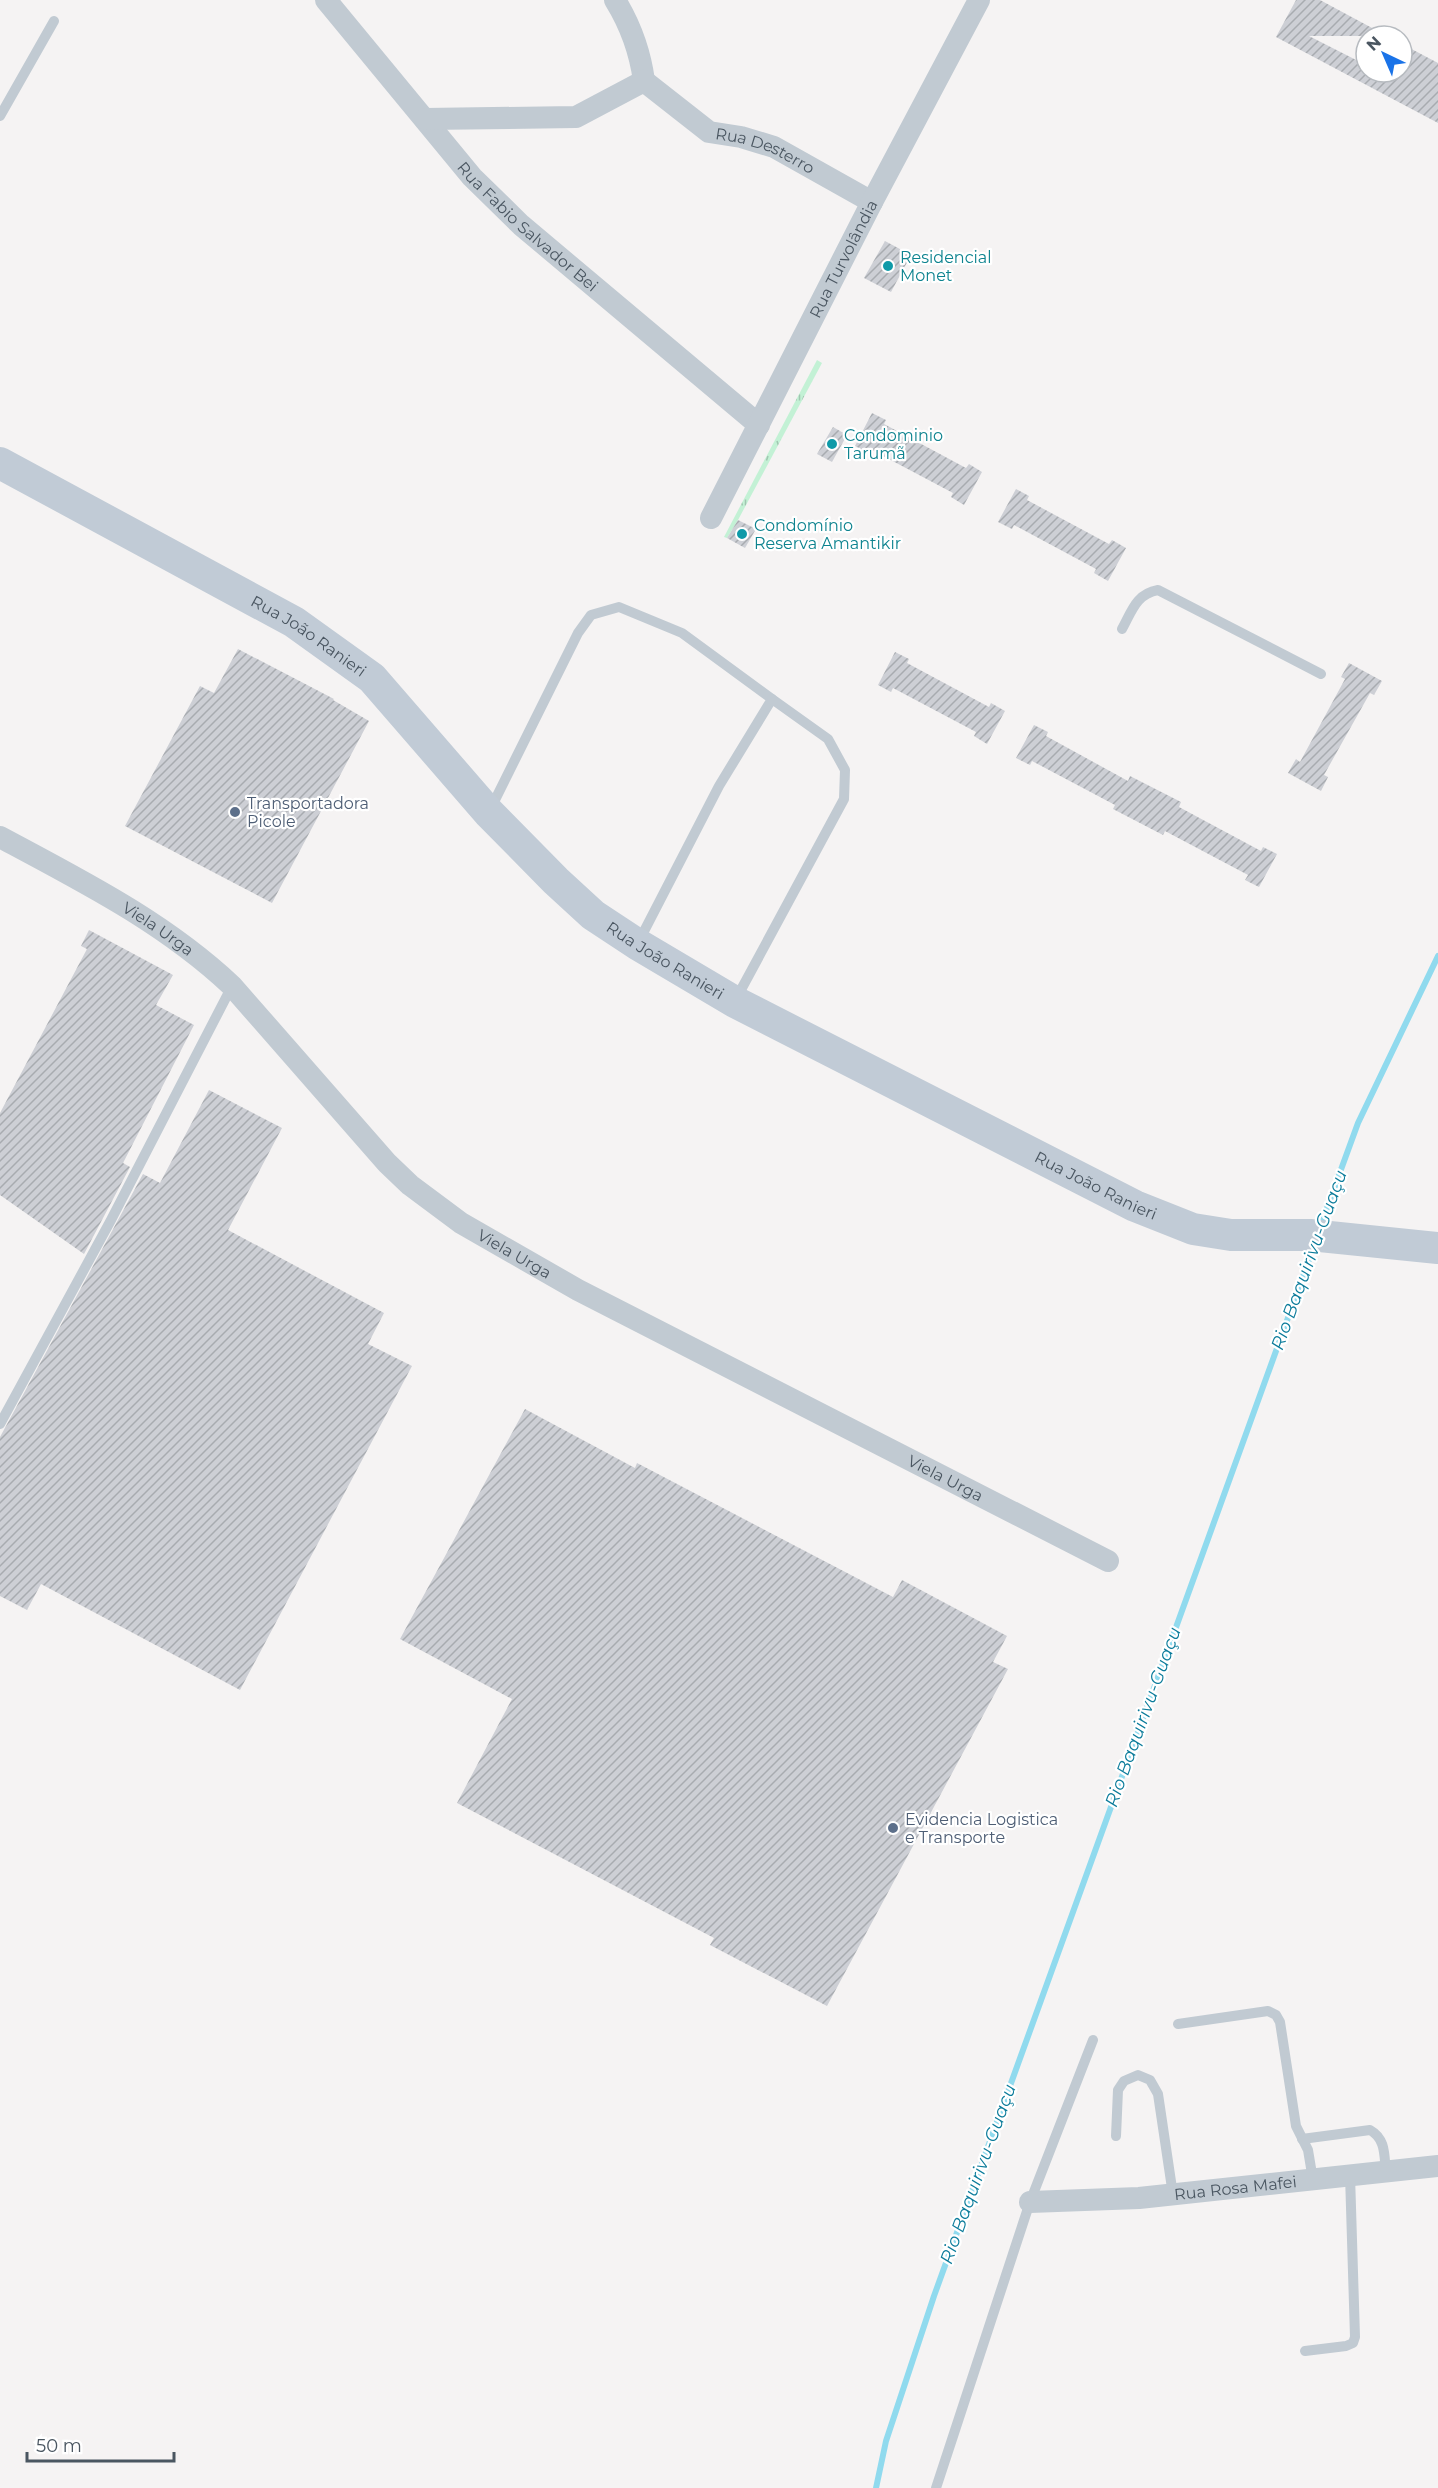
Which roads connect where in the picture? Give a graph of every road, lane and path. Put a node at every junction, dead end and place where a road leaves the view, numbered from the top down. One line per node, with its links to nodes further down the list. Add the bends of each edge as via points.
1 (326, 0): 7 (street, Rua Fabio Salvador Bei)
2 (615, 0): 5 (street, via 640,52)
3 (979, 0): 8 (street, Rua Turvolândia)
4 (54, 21): 6 (lane)
5 (644, 81): 7 (street, via 576,117); 8 (street, Rua Desterro, via 709,132 741,136 774,147)
6 (0, 116)
7 (424, 118): 9 (street, Rua Fabio Salvador Bei, via 472,177 521,225)
8 (872, 202): 9 (street, Rua Turvolândia)
9 (759, 425): 11 (street, Rua Turvolândia)
10 (0, 464): 15 (street, Rua João Ranieri, via 294,622 338,652 372,678)
11 (711, 518)
12 (1122, 630): 13 (lane, via 1136,602 1146,592 1158,590)
13 (1320, 674)
14 (772, 699): 15 (lane, via 682,633 619,607 591,615 578,633); 17 (lane, via 719,786); 19 (lane, via 828,739 845,770 844,799)
15 (489, 813): 17 (street, Rua João Ranieri, via 594,915)
16 (0, 837): 18 (street, Viela Urga, via 142,915)
17 (637, 944): 19 (street, Rua João Ranieri)
18 (232, 986): 21 (lane); 22 (street, Viela Urga, via 387,1163 461,1224 578,1290)
19 (735, 1002): 20 (street, Rua João Ranieri, via 1135,1206 1193,1229 1231,1235 1310,1235)
20 (1438, 1248)
21 (0, 1424)
22 (1108, 1561)
23 (1178, 2024): 26 (lane, via 1276,2014 1296,2126)
24 (1093, 2040): 32 (lane)
25 (1116, 2136): 31 (lane, via 1118,2090 1124,2081 1138,2075 1150,2080 1158,2094)
26 (1302, 2139): 28 (lane, via 1370,2130 1384,2145); 30 (lane)
27 (1438, 2166): 28 (street, Rua Rosa Mafei)
28 (1386, 2172): 29 (street, Rua Rosa Mafei)
29 (1350, 2175): 30 (street, Rua Rosa Mafei); 33 (lane, via 1355,2337 1346,2346)
30 (1313, 2180): 31 (street, Rua Rosa Mafei)
31 (1173, 2195): 32 (street, Rua Rosa Mafei)
32 (1030, 2202): 34 (lane)
33 (1305, 2351)
34 (936, 2488)

